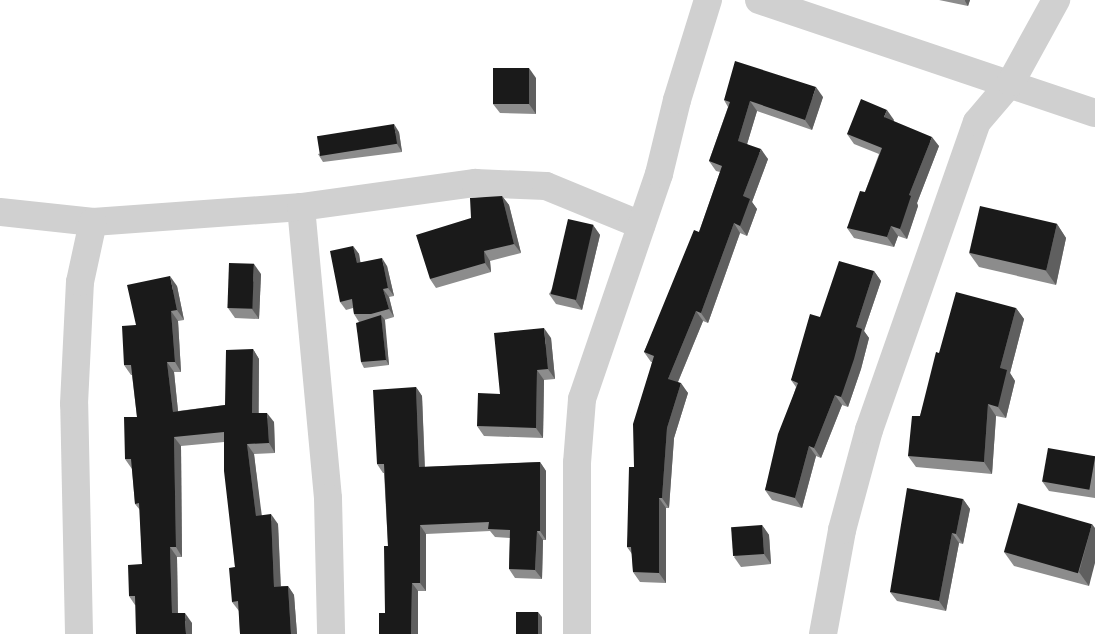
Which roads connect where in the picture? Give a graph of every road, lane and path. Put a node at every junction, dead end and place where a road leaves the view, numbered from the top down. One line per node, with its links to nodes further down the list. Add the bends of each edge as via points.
1 (708, 0): 9 (street)
2 (760, 0): 4 (street)
3 (1056, 0): 4 (street)
4 (1011, 82): 5 (street); 13 (street, via 977,122 918,283 869,430 842,530)
5 (1095, 113)
6 (301, 207): 8 (street); 9 (street, via 475,183 546,186); 11 (street, via 328,498)
7 (0, 212): 8 (street)
8 (93, 222): 10 (street, via 80,282 74,404)
9 (642, 225): 12 (street, via 582,399 577,463)
10 (79, 634)
11 (331, 634)
12 (577, 634)
13 (823, 634)

